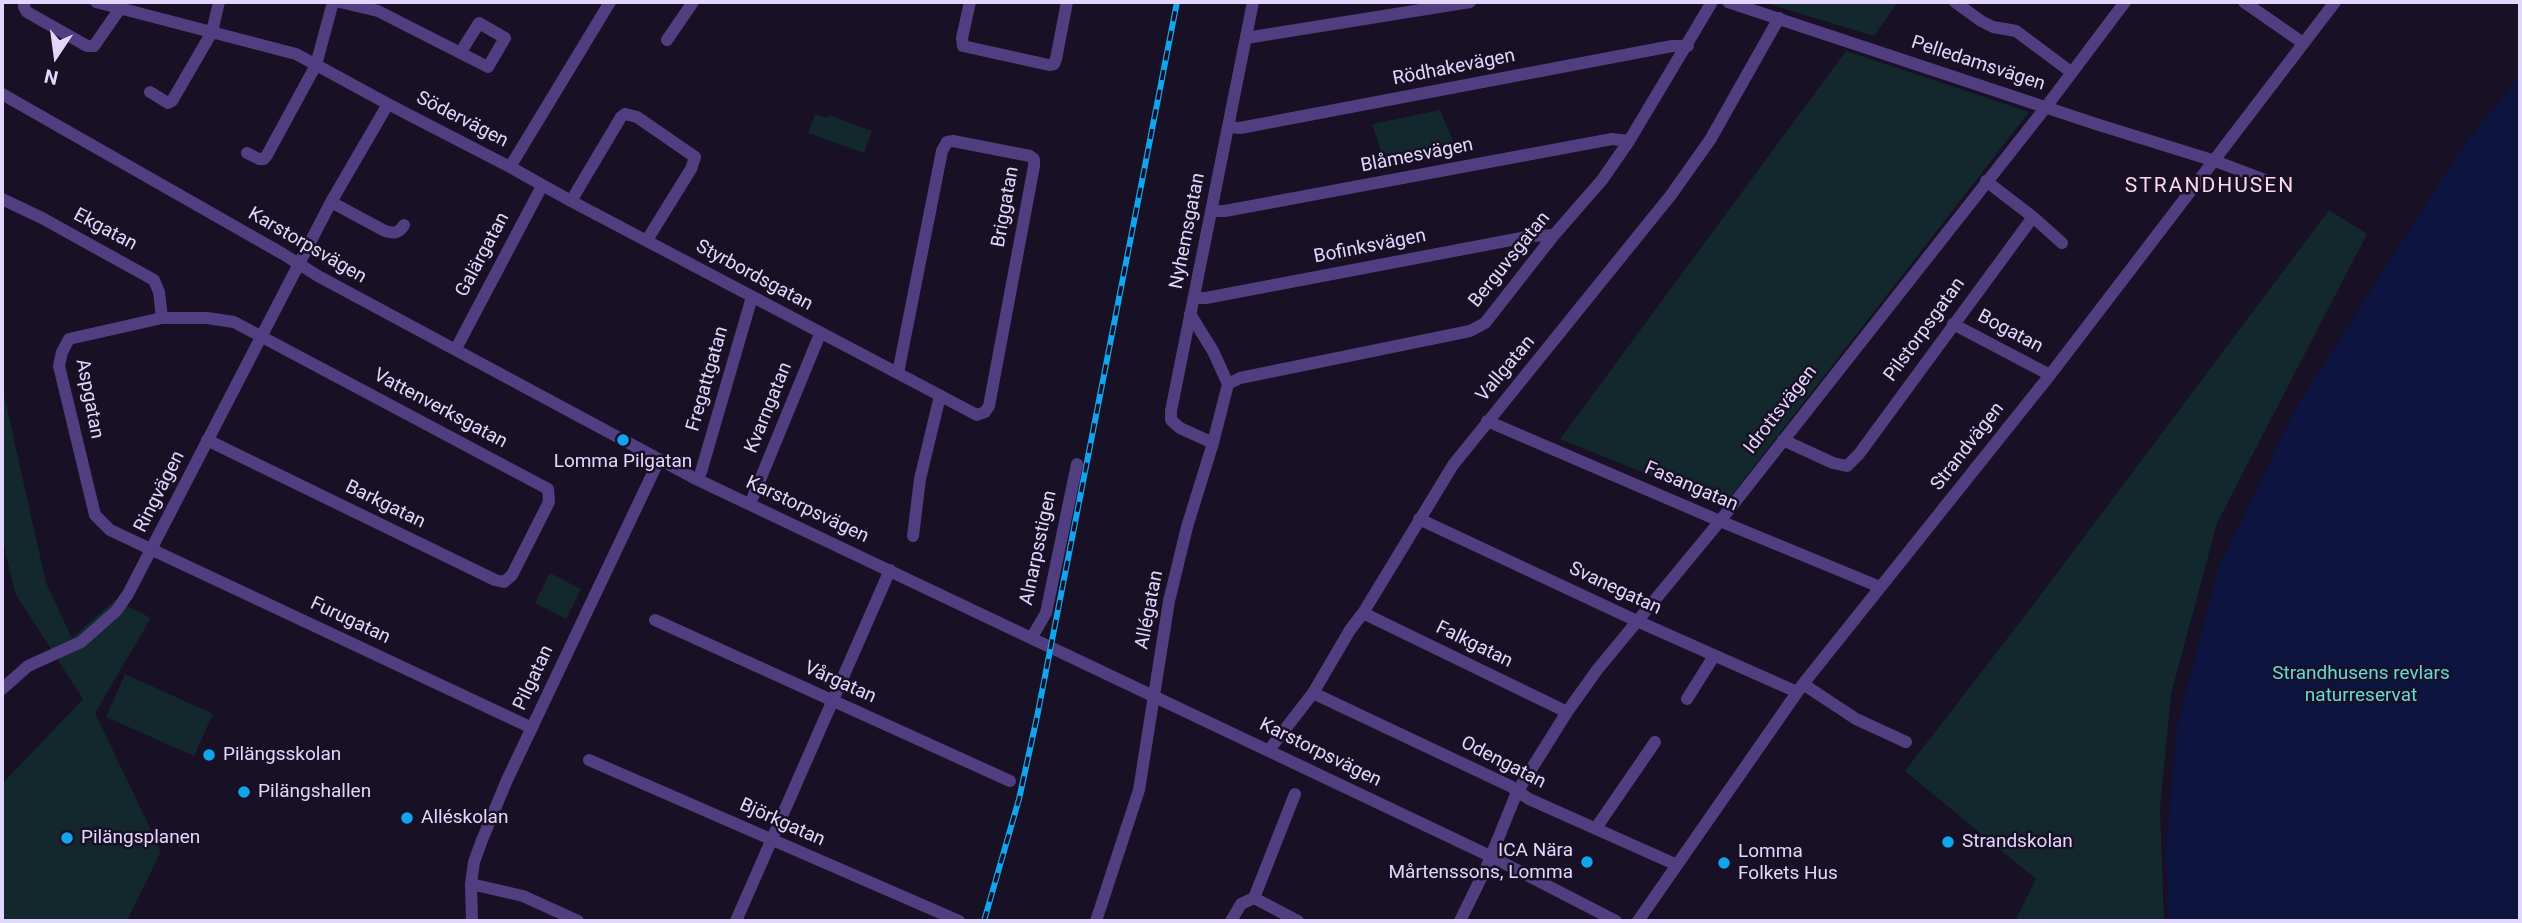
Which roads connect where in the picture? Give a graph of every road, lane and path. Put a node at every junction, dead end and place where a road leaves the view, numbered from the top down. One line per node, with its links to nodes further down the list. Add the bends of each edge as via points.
1 (24, 2): 18 (street, via 27,12 87,46 98,42)
2 (96, 2): 18 (street)
3 (219, 2): 20 (street)
4 (333, 2): 26 (street)
5 (340, 2): 25 (street, via 378,11)
6 (610, 2): 36 (street, Södervägen)
7 (693, 2): 22 (street)
8 (970, 2): 9 (street, via 963,46 1049,65 1056,59)
9 (1067, 2)
10 (1253, 2): 21 (street, Nyhemsgatan)
11 (1470, 2): 21 (street)
12 (1712, 2): 24 (street, Berguvsgatan)
13 (1728, 2): 19 (street, Pelledamsvägen)
14 (1955, 2): 27 (street, via 1993,27 2016,32)
15 (2125, 2): 27 (street, Idrottsvägen)
16 (2244, 2): 23 (street)
17 (2336, 2): 23 (street, Strandvägen)
18 (121, 5): 20 (street)
19 (1779, 18): 31 (street, Pelledamsvägen); 63 (street, Vallgatan, via 1710,140 1671,195)
20 (212, 32): 26 (street, via 296,54); 28 (street, via 172,101)
21 (1246, 38): 32 (street, Nyhemsgatan)
22 (667, 40)
23 (2303, 43): 35 (street, Strandvägen)
24 (1688, 46): 32 (street, Rödhakevägen); 33 (street, Berguvsgatan)
25 (460, 53)
26 (316, 65): 30 (street); 34 (street, via 264,159)
27 (2071, 72): 31 (street, Idrottsvägen)
28 (150, 93)
29 (2, 94): 49 (street, Karstorpsvägen)
30 (388, 104): 36 (street, Södervägen); 42 (street, Södervägen)
31 (2046, 107): 35 (street, Pelledamsvägen); 37 (street, Idrottsvägen)
32 (1228, 127): 43 (street, Nyhemsgatan)
33 (1629, 141): 43 (street, Blåmesvägen, via 1612,139); 46 (street, Berguvsgatan)
34 (247, 153)
35 (2215, 161): 38 (street, Pelledamsvägen); 59 (street, Strandvägen)
36 (510, 167): 39 (street, Styrbordsgatan)
37 (1986, 181): 44 (street); 65 (street, Idrottsvägen)
38 (2268, 181)
39 (542, 186): 41 (street, Styrbordsgatan); 57 (street, Galärgatan)
40 (2, 199): 53 (street, Ekgatan, via 154,280)
41 (571, 201): 47 (street, Styrbordsgatan); 47 (street, via 621,117 638,117 695,157)
42 (331, 202): 45 (street, via 385,231 394,233); 49 (street, Södervägen)
43 (1211, 211): 51 (street, Nyhemsgatan)
44 (2034, 217): 48 (street); 54 (street, Pilstorpsgatan)
45 (404, 225)
46 (1554, 235): 51 (street, Bofinksvägen); 60 (street, Berguvsgatan, via 1485,323 1470,331)
47 (647, 240): 50 (street, Styrbordsgatan)
48 (2062, 243)
49 (299, 264): 56 (street, Ringvägen); 67 (street, Karstorpsvägen)
50 (752, 297): 55 (street, Styrbordsgatan); 69 (street, Fregattgatan)
51 (1194, 298): 52 (street, Nyhemsgatan)
52 (1190, 314): 60 (street); 66 (street, Nyhemsgatan, via 1171,420)
53 (162, 318): 56 (street, Aspgatan, via 234,321); 75 (street, Aspgatan, via 69,339 60,366 95,515 110,530)
54 (1953, 324): 59 (street, Bogatan); 65 (street, Pilstorpsgatan, via 1847,466)
55 (820, 334): 58 (street, Styrbordsgatan); 70 (street, Kvarngatan)
56 (262, 336): 64 (street, Ringvägen); 74 (street, Vattenverksgatan, via 548,489 549,502)
57 (459, 343)
58 (898, 373): 61 (street, Styrbordsgatan); 62 (street, Briggatan, via 947,142 1030,156 1034,159 1032,180 989,406)
59 (2050, 375): 77 (street, Strandvägen)
60 (1228, 384): 66 (street, Allégatan)
61 (940, 396): 62 (street, Styrbordsgatan); 73 (street, via 920,479)
62 (981, 414)
63 (1488, 421): 71 (street, Vallgatan); 72 (street, Fasangatan)
64 (208, 440): 74 (street, Barkgatan, via 495,580 505,582 512,575); 75 (street, Ringvägen)
65 (1783, 440): 72 (street, Idrottsvägen)
66 (1213, 443): 86 (street, Allégatan, via 1169,601)
67 (659, 460): 76 (street, Karstorpsvägen); 90 (street, Pilgatan)
68 (1077, 464): 81 (street, Alnarpsstigen, via 1046,613)
69 (701, 472)
70 (753, 497)
71 (1419, 519): 78 (street, Vallgatan); 80 (street, Svanegatan)
72 (1720, 522): 77 (street, Fasangatan); 80 (street, Idrottsvägen)
73 (913, 536)
74 (528, 543)
75 (152, 549): 84 (street, Ringvägen, via 128,594 104,624 81,642 28,666); 90 (street, Furugatan)
76 (890, 570): 81 (street, Karstorpsvägen); 88 (street)
77 (1880, 587): 83 (street, Strandvägen)
78 (1363, 613): 85 (street, Vallgatan); 89 (street, Falkgatan)
79 (655, 620): 88 (street, Vårgatan)
80 (1637, 621): 82 (street, Svanegatan); 89 (street, Idrottsvägen)
81 (1032, 637): 86 (street, Karstorpsvägen)
82 (1714, 656): 83 (street, Svanegatan); 87 (street)
83 (1800, 688): 91 (street, Svanegatan); 101 (street, Strandvägen)
84 (2, 689)
85 (1313, 693): 93 (street, Vallgatan); 96 (street, Odengatan)
86 (1154, 695): 93 (street, Karstorpsvägen); 108 (street, Allégatan, via 1139,790)
87 (1688, 699)
88 (833, 701): 95 (street, Vårgatan); 99 (street)
89 (1567, 712): 96 (street, Idrottsvägen)
90 (532, 728): 102 (street, Pilgatan, via 482,840)
91 (1906, 742)
92 (1655, 743): 98 (street)
93 (1269, 750): 100 (street, Karstorpsvägen)
94 (589, 760): 99 (street, Björkgatan)
95 (1010, 781)
96 (1517, 792): 98 (street, Odengatan); 100 (street, Idrottsvägen)
97 (1295, 794): 103 (street)
98 (1595, 828): 101 (street, Odengatan)
99 (772, 840): 106 (street); 107 (street, Björkgatan)
100 (1490, 856): 111 (street, Idrottsvägen); 112 (street, Karstorpsvägen)
101 (1677, 865): 113 (street, Strandvägen)
102 (471, 884): 104 (street, Pilgatan); 105 (street, via 523,896)
103 (1254, 898): 109 (street, via 1241,904); 110 (street)
104 (472, 921)
105 (578, 921)
106 (736, 921)
107 (959, 921)
108 (1096, 921)
109 (1231, 921)
110 (1298, 921)
111 (1460, 921)
112 (1616, 921)
113 (1638, 921)

